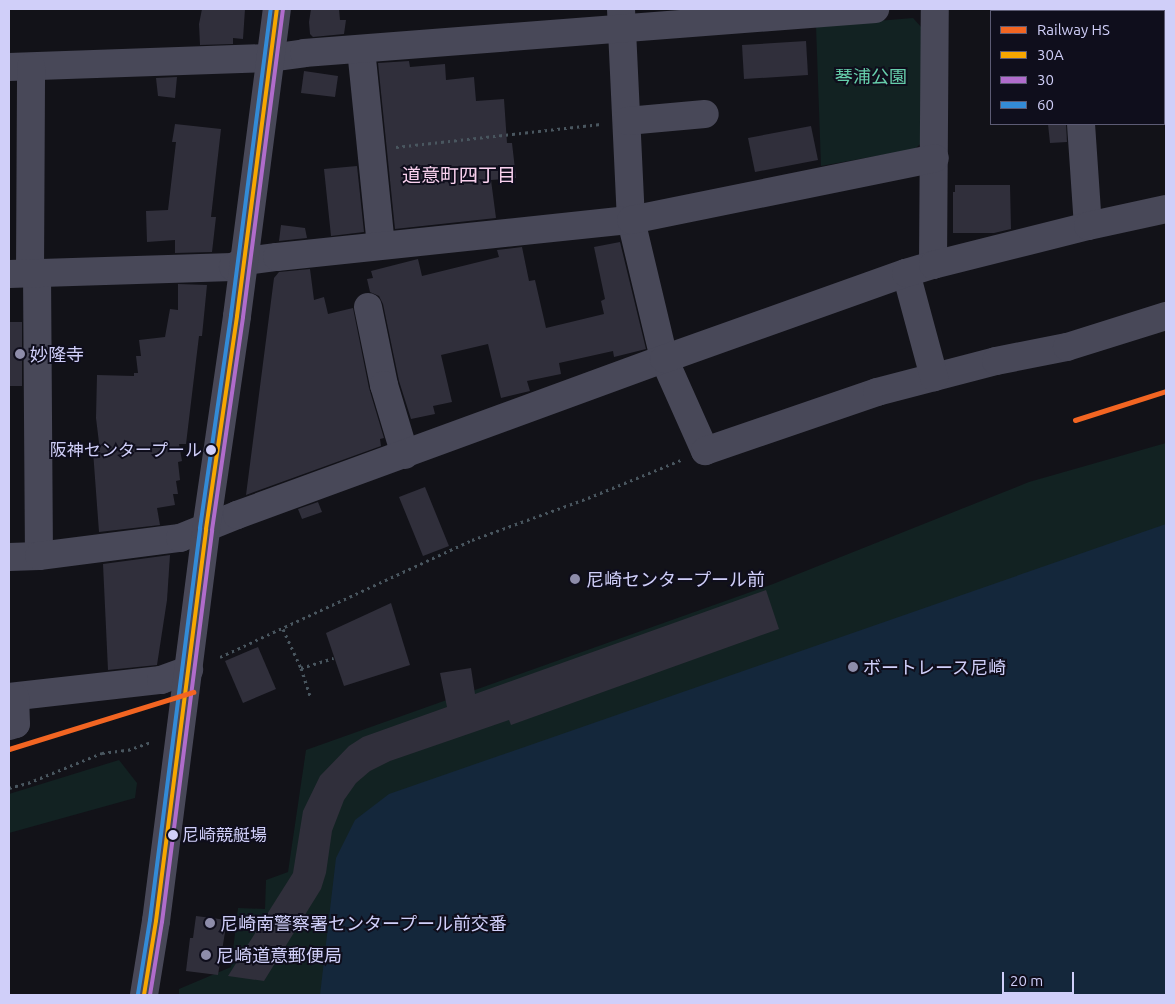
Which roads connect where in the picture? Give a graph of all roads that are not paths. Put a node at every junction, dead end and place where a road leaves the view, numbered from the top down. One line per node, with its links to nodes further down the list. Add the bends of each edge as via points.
1 (278, 9): 6 (street)
2 (875, 9): 4 (street)
3 (935, 9): 11 (street)
4 (621, 19): 5 (street); 9 (street)
5 (362, 48): 6 (street); 16 (street)
6 (270, 58): 7 (street); 17 (street)
7 (20, 67): 12 (street)
8 (705, 114): 9 (street)
9 (627, 121): 14 (street)
10 (1081, 125): 15 (street)
11 (935, 158): 14 (street); 18 (street)
12 (20, 198): 19 (street)
13 (1166, 209): 15 (street)
14 (631, 220): 16 (street); 23 (street)
15 (1088, 226): 18 (street)
16 (381, 245): 17 (street)
17 (244, 261): 19 (street, via 233,267); 26 (street)
18 (933, 265): 20 (street)
19 (25, 273): 27 (street)
20 (906, 274): 23 (street); 24 (street)
21 (368, 307): 25 (street, via 384,385)
22 (1166, 316): 24 (street, via 1067,347)
23 (664, 359): 24 (street, via 705,450 877,392); 25 (street)
24 (934, 378)
25 (405, 455): 26 (street)
26 (206, 529): 27 (street, via 180,538); 29 (street)
27 (40, 556): 28 (street)
28 (9, 557)
29 (189, 670): 30 (street, via 161,680); 32 (street)
30 (12, 697): 31 (street, via 16,724)
31 (9, 726)
32 (144, 995)

